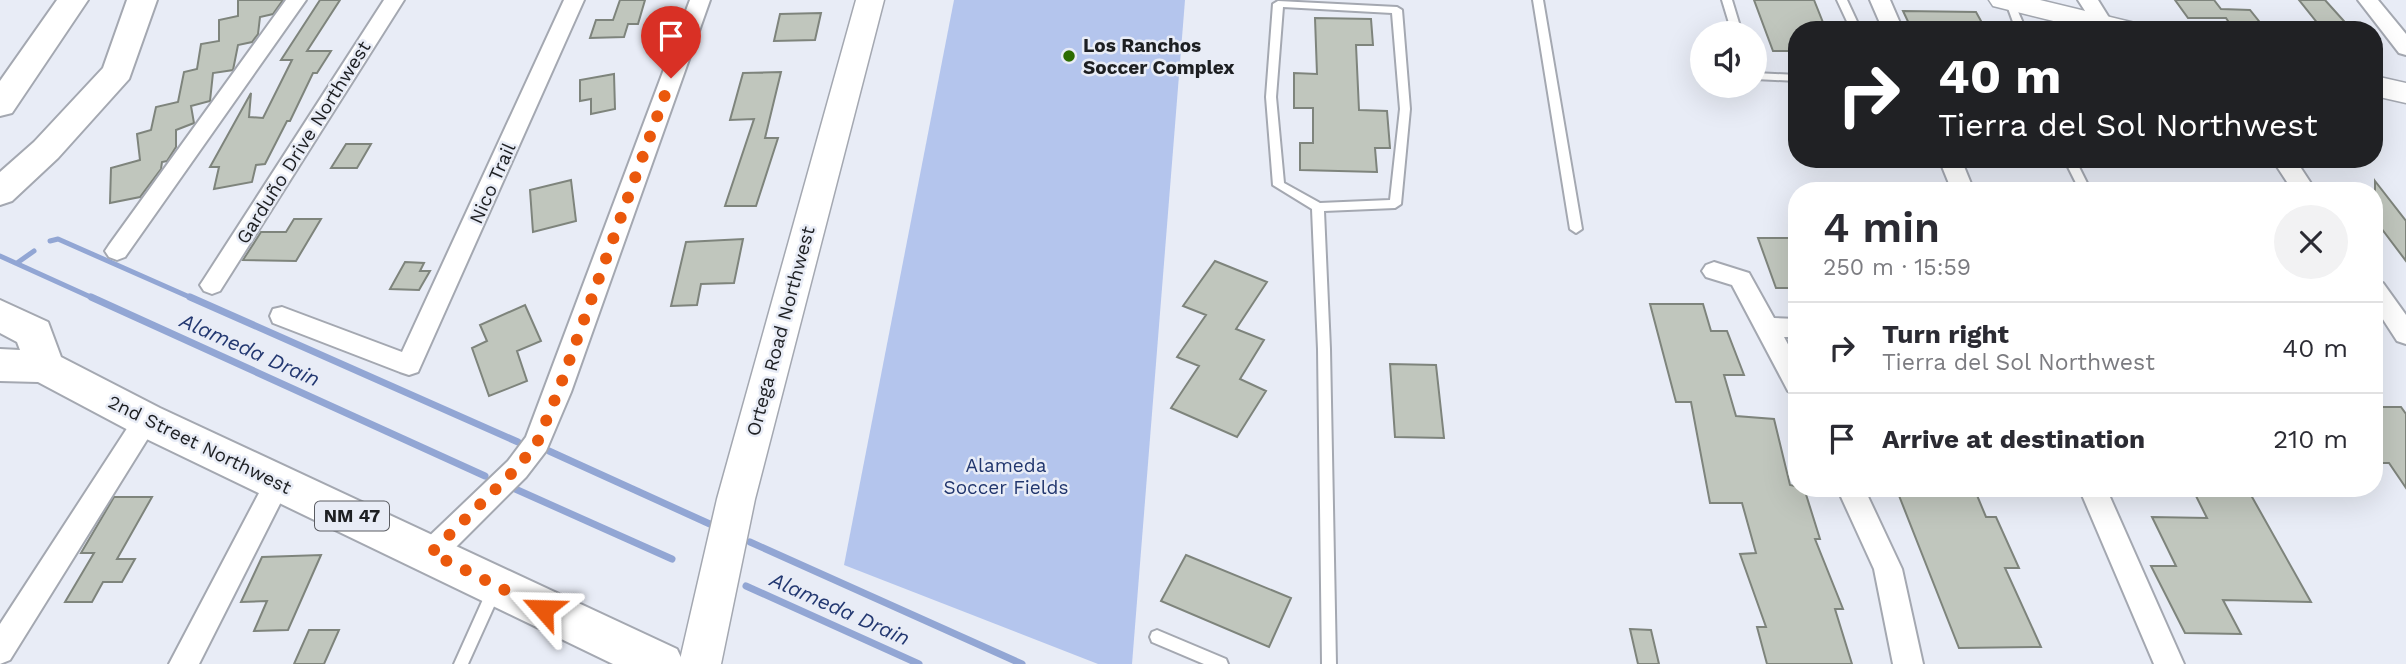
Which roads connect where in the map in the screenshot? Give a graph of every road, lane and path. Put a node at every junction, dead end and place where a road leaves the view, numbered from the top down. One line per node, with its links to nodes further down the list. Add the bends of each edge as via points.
1 (73, 0): 28 (main road)
2 (142, 0): 29 (main road, via 118,72)
3 (296, 0): 34 (street)
4 (394, 0): 36 (street, Garduño Drive Northwest)
5 (574, 0): 39 (street, Nico Trail, via 409,365)
6 (699, 0): 50 (street, via 537,443)
7 (870, 0): 57 (street, Ortega Road Northwest, via 736,499)
8 (1538, 0): 33 (lane)
9 (1727, 0): 17 (lane)
10 (1842, 0): 18 (lane)
11 (1880, 0): 19 (street)
12 (2088, 0): 22 (street)
13 (2368, 0): 23 (street)
14 (2006, 1): 20 (lane); 21 (street)
15 (1275, 2): 16 (lane); 32 (lane, via 1271,97 1279,185)
16 (1328, 4): 32 (lane, via 1397,10 1405,109 1395,204)
17 (1733, 21)
18 (1852, 21)
19 (1889, 21)
20 (2016, 21)
21 (2091, 21)
22 (2110, 21)
23 (2406, 48)
24 (1767, 77): 25 (lane)
25 (1788, 78)
26 (2383, 88): 27 (street)
27 (2406, 93)
28 (0, 105)
29 (80, 113): 30 (main road); 31 (main road)
30 (0, 161)
31 (0, 192)
32 (1318, 207): 59 (lane)
33 (1577, 229)
34 (117, 251)
35 (1714, 271): 40 (street, via 1741,279)
36 (212, 285)
37 (2383, 301): 42 (street)
38 (0, 315): 45 (main road, via 34,333)
39 (282, 316)
40 (1769, 327): 41 (street); 44 (street)
41 (1788, 328)
42 (2406, 334)
43 (0, 365): 45 (main road, 2nd Street Northwest / NM 47)
44 (1788, 366)
45 (44, 367): 46 (main road, 2nd Street Northwest / NM 47)
46 (146, 420): 47 (main road, 2nd Street Northwest / NM 47); 53 (street)
47 (278, 482): 50 (main road, 2nd Street Northwest / NM 47); 54 (street)
48 (1854, 497): 60 (street, via 1888,569)
49 (2096, 497): 61 (street)
50 (431, 553): 51 (main road, 2nd Street Northwest / NM 47)
51 (495, 587): 55 (lane); 56 (main road, 2nd Street Northwest / NM 47)
52 (1157, 637): 58 (lane)
53 (0, 650)
54 (184, 664)
55 (461, 664)
56 (661, 664)
57 (700, 664)
58 (1221, 664)
59 (1329, 664)
60 (1908, 664)
61 (2169, 664)

